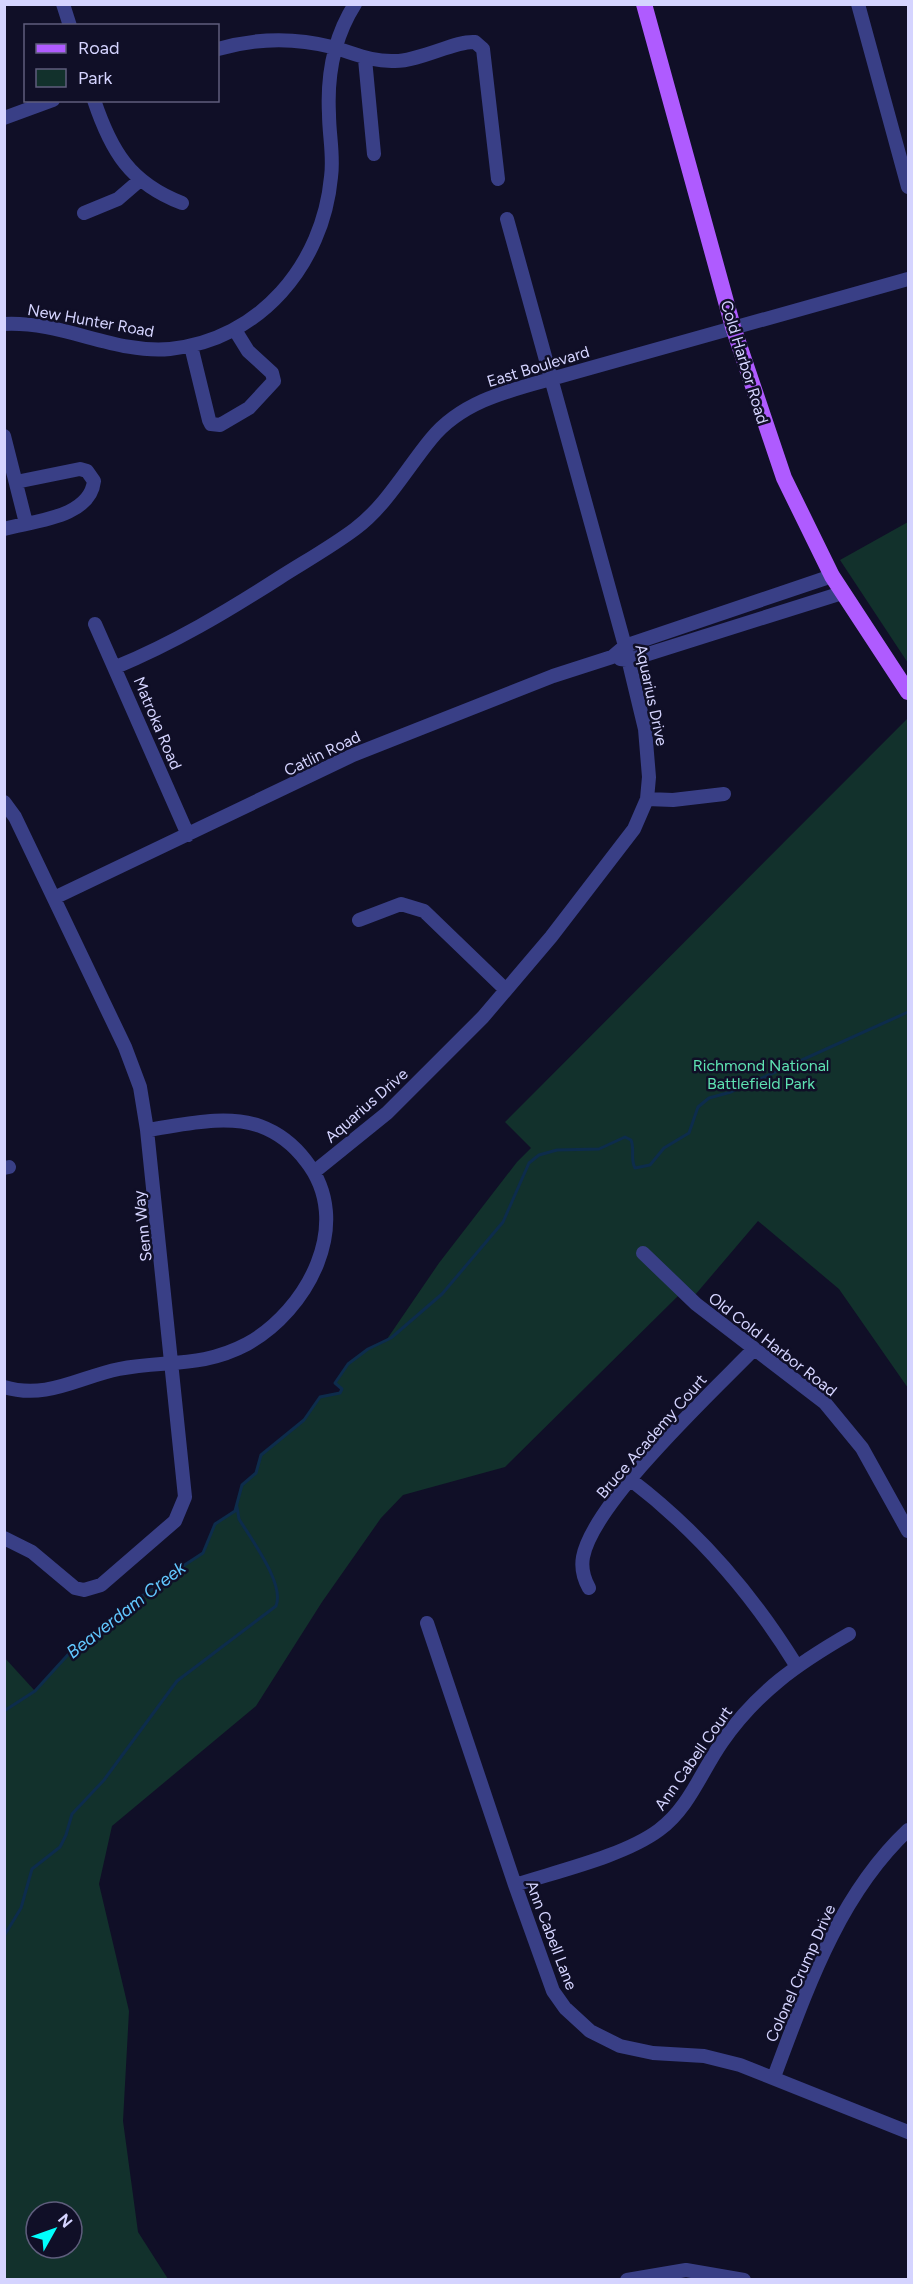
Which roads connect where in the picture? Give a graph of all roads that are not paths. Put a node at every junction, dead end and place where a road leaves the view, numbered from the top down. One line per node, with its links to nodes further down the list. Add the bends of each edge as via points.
1 (63, 4): 5 (street)
2 (355, 4): 6 (street, New Hunter Road)
3 (645, 4): 21 (main road, Cold Harbor Road)
4 (858, 4): 15 (street)
5 (69, 24)
6 (336, 48): 7 (street, via 272,39 248,40); 8 (street); 22 (street, New Hunter Road, via 328,91 332,176 322,222 306,258 282,293)
7 (219, 49)
8 (365, 59): 12 (street); 13 (street, via 408,60 470,41 480,44)
9 (48, 102): 11 (street)
10 (95, 102): 14 (street, via 109,142)
11 (4, 118)
12 (374, 154)
13 (498, 179)
14 (140, 180): 16 (street); 17 (street, via 118,199)
15 (909, 187)
16 (182, 203)
17 (84, 213)
18 (507, 219): 24 (street, Aquarius Drive)
19 (909, 279): 21 (street, East Boulevard)
20 (4, 324): 23 (street, New Hunter Road, via 64,329 131,347)
21 (733, 327): 24 (street, East Boulevard); 29 (main road, Cold Harbor Road, via 784,478)
22 (235, 330): 23 (street, New Hunter Road); 23 (street, via 248,351 272,373 274,381 249,408 220,425 209,420)
23 (190, 346)
24 (551, 379): 32 (street, Aquarius Drive); 35 (street, East Boulevard, via 494,395 459,414 432,438 357,528 219,617)
25 (4, 436): 26 (street)
26 (16, 482): 27 (street); 27 (street, via 80,469 87,471 94,481 89,497 78,507)
27 (26, 523): 28 (street)
28 (4, 529)
29 (832, 576): 30 (main road, Cold Harbor Road); 32 (street, Catlin Road)
30 (842, 593): 34 (street, Catlin Road); 36 (main road, Cold Harbor Road)
31 (95, 624): 35 (street, Matroka Road)
32 (626, 646): 33 (street, Catlin Road); 34 (street, Aquarius Drive)
33 (612, 657): 34 (street, Catlin Road); 40 (street, Catlin Road, via 383,742)
34 (629, 660): 38 (street, Aquarius Drive, via 649,753)
35 (116, 667): 40 (street, Matroka Road)
36 (909, 692)
37 (724, 794): 38 (street)
38 (647, 799): 43 (street, Aquarius Drive, via 634,829)
39 (4, 802): 41 (street, Senn Way)
40 (188, 835): 41 (street, Catlin Road)
41 (54, 898): 44 (street, Senn Way, via 134,1067)
42 (359, 920): 43 (street, via 401,904 424,911)
43 (506, 990): 45 (street, Aquarius Drive, via 387,1113)
44 (147, 1130): 45 (street, via 230,1121 252,1124 288,1142); 48 (street, Senn Way)
45 (314, 1172): 48 (street, via 323,1194 326,1229 319,1259 300,1296 278,1321 245,1345 209,1359)
46 (643, 1253): 47 (street, Old Cold Harbor Road, via 696,1304)
47 (754, 1349): 50 (street, Bruce Academy Court); 51 (street, Old Cold Harbor Road, via 812,1391 844,1425 879,1474)
48 (172, 1364): 49 (street, via 108,1371 56,1389 27,1391); 52 (street, Senn Way, via 184,1504 176,1521 101,1585 84,1590 69,1585 49,1564)
49 (4, 1387)
50 (631, 1480): 53 (street, Bruce Academy Court, via 602,1517 585,1550 583,1574); 56 (street, via 677,1517 723,1564 767,1618)
51 (909, 1531)
52 (4, 1538)
53 (589, 1588)
54 (427, 1623): 58 (street, Ann Cabell Lane)
55 (849, 1634): 56 (street, Ann Cabell Court)
56 (796, 1665): 58 (street, Ann Cabell Court, via 741,1717 683,1806 660,1830 634,1845)
57 (909, 1830): 59 (street, Colonel Crump Drive, via 862,1882 829,1940)
58 (515, 1886): 59 (street, Ann Cabell Lane, via 553,1991 590,2031 636,2051 704,2056)
59 (774, 2077): 60 (street, Ann Cabell Lane)
60 (909, 2132)
61 (627, 2280): 62 (street, via 687,2270)
62 (744, 2280)

